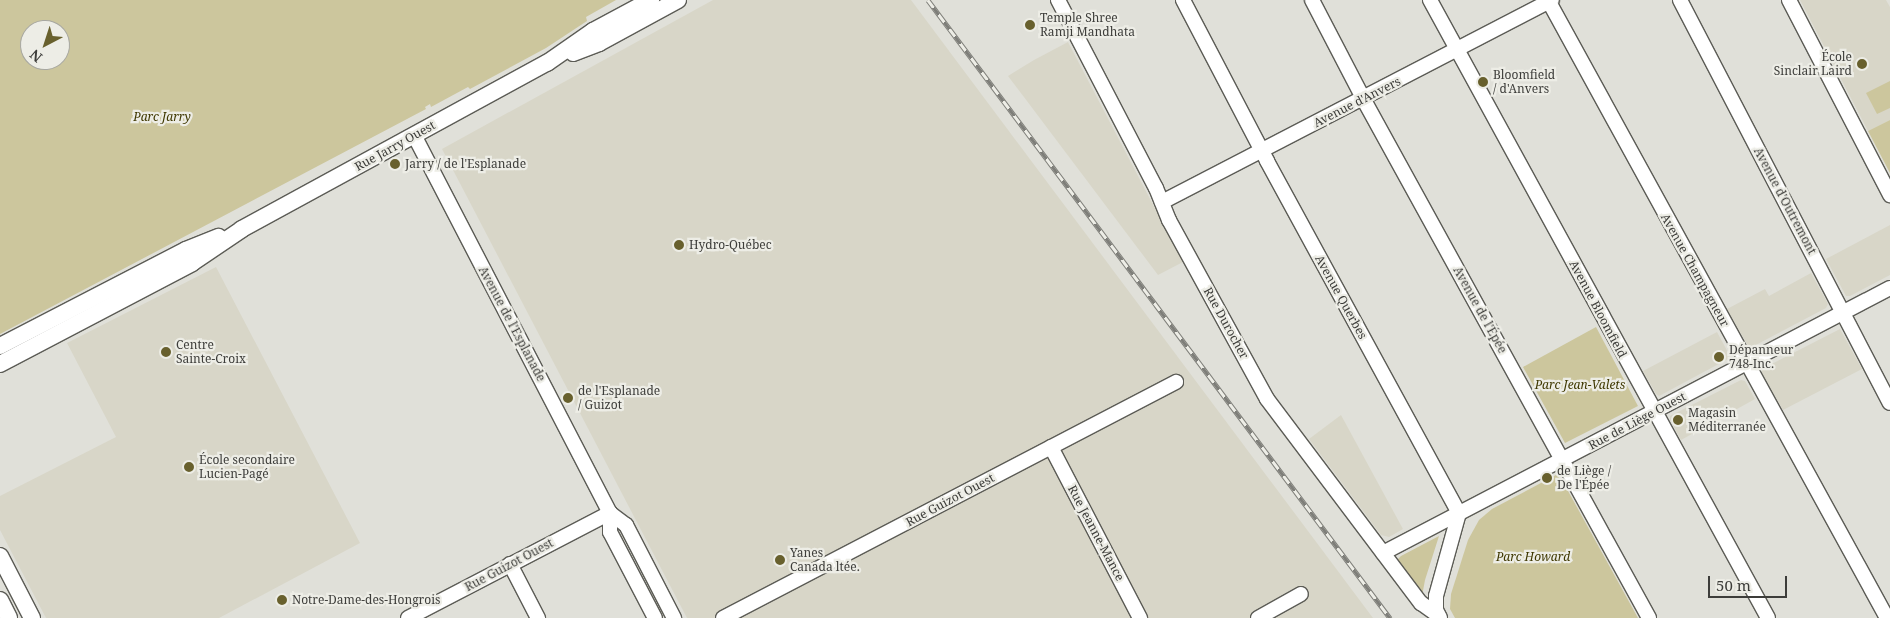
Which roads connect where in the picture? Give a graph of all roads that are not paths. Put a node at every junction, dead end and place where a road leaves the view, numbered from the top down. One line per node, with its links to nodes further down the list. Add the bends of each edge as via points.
1 (651, 0): 11 (main road, Rue Jarry Ouest, via 593,31)
2 (678, 0): 11 (main road, Rue Jarry Ouest, via 599,43)
3 (1058, 0): 16 (street, Rue Durocher)
4 (1183, 0): 14 (street, Avenue Querbes)
5 (1312, 0): 12 (street, Avenue de l'Épée)
6 (1430, 0): 10 (street, Avenue Bloomfield)
7 (1680, 0): 19 (street, Avenue d'Outremont)
8 (1789, 0): 15 (street)
9 (1550, 1): 10 (street, Avenue d'Anvers); 22 (street, Avenue Champagneur)
10 (1456, 50): 12 (street, Avenue d'Anvers); 25 (street, Avenue Bloomfield)
11 (548, 63): 13 (main road, Rue Jarry Ouest)
12 (1363, 98): 14 (street, Avenue d'Anvers); 27 (street, Avenue de l'Épée)
13 (414, 135): 17 (main road, Rue Jarry Ouest); 28 (street, Avenue de l'Esplanade)
14 (1262, 151): 16 (street, Avenue d'Anvers); 29 (street, Avenue Querbes)
15 (1890, 195)
16 (1162, 202): 30 (street, Rue Durocher, via 1267,399)
17 (242, 228): 20 (main road, Rue Jarry Ouest, via 186,250); 21 (main road, Rue Jarry Ouest, via 192,263)
18 (1890, 288): 19 (street, Rue de Liège Ouest)
19 (1843, 313): 22 (street, Rue de Liège Ouest); 24 (street, Avenue d'Outremont)
20 (0, 346)
21 (0, 364)
22 (1746, 364): 25 (street, Rue de Liège Ouest); 47 (street, Avenue Champagneur)
23 (1176, 382): 26 (street, Rue Guizot Ouest)
24 (1890, 403)
25 (1654, 411): 27 (street, Rue de Liège Ouest); 46 (street, Avenue Bloomfield)
26 (1051, 447): 42 (street, Rue Guizot Ouest); 43 (street, Rue Jeanne-Mance)
27 (1562, 460): 29 (street, Rue de Liège Ouest); 45 (street, Avenue de l'Épée)
28 (610, 513): 32 (street, Rue Guizot Ouest); 40 (street, Avenue de l'Esplanade, via 610,532); 41 (street, Avenue de l'Esplanade, via 626,525)
29 (1459, 513): 30 (street, Rue de Liège Ouest); 36 (street, via 1436,600)
30 (1383, 553): 36 (street, Rue Durocher, via 1421,603)
31 (0, 556): 38 (main road)
32 (510, 564): 35 (street, Rue Guizot Ouest); 39 (street)
33 (1302, 594): 44 (street)
34 (0, 600): 37 (main road)
35 (416, 616)
36 (1440, 617)
37 (9, 618)
38 (32, 618)
39 (538, 618)
40 (655, 618)
41 (674, 618)
42 (723, 618)
43 (1140, 618)
44 (1258, 618)
45 (1649, 618)
46 (1768, 618)
47 (1887, 618)

